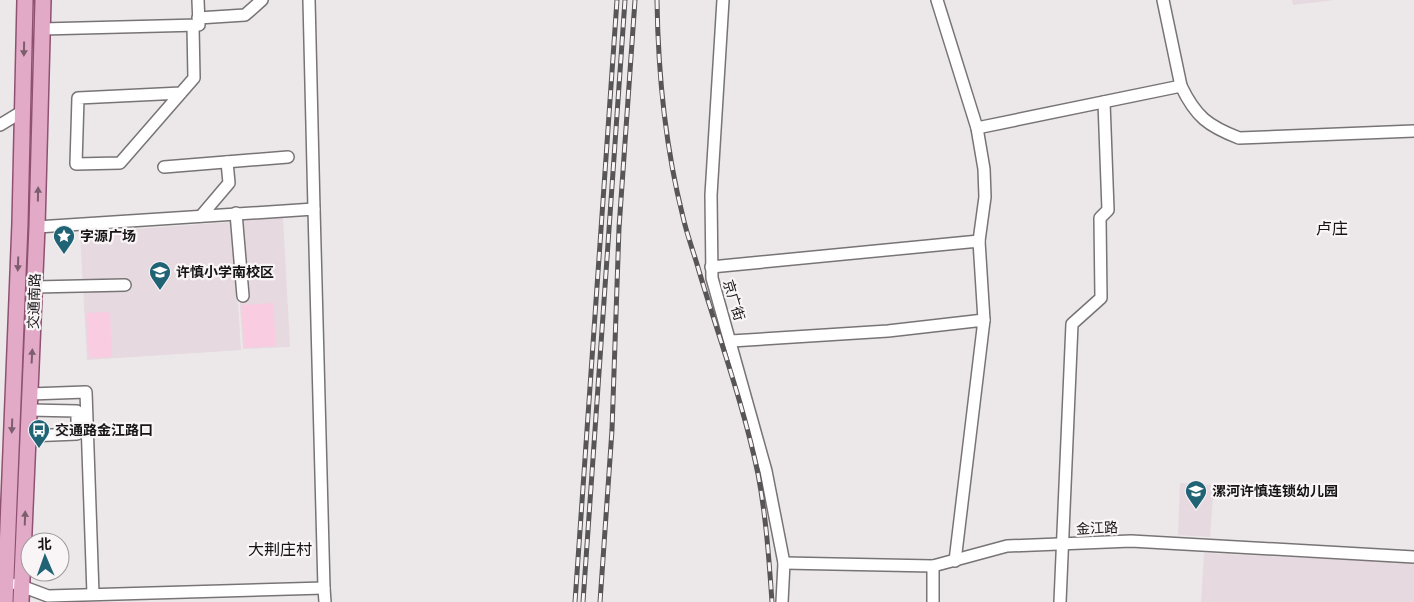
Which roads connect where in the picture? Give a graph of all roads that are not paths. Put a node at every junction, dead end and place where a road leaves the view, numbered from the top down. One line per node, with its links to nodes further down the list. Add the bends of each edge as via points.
1 (25, 0): 14 (main road, 交通南路, one-way to 14)
2 (43, 0): 10 (main road, 交通南路)
3 (198, 0): 9 (street)
4 (262, 0): 9 (street, via 245,16)
5 (309, 0): 21 (street)
6 (723, 0): 26 (street, 京广街, via 711,194)
7 (937, 0): 16 (street)
8 (1163, 0): 11 (street)
9 (196, 22): 10 (street); 12 (street, via 194,78)
10 (42, 29): 24 (main road, 交通南路, one-way to 10)
11 (1181, 86): 13 (street); 17 (street, via 1204,121 1239,138)
12 (181, 93): 12 (street, via 120,163 76,164 78,98)
13 (1104, 102): 16 (street); 37 (street, via 1108,210 1100,218 1101,298 1072,324)
14 (23, 111): 15 (street); 30 (main road, 交通南路, one-way to 30)
15 (0, 125)
16 (976, 128): 25 (street, via 984,169 985,197)
17 (1414, 131)
18 (288, 157): 19 (street)
19 (227, 162): 20 (street); 23 (street, via 229,183)
20 (164, 167)
21 (314, 209): 22 (street); 42 (street)
22 (236, 213): 23 (street); 29 (street)
23 (201, 216): 24 (street)
24 (37, 228): 28 (main road, 交通南路)
25 (979, 241): 26 (street); 32 (street)
26 (711, 267): 33 (street, 京广街)
27 (125, 285): 28 (street)
28 (35, 287): 31 (main road, 交通南路)
29 (243, 296)
30 (17, 305): 31 (main road); 43 (main road, 交通南路, one-way to 43)
31 (34, 305): 34 (main road, 交通南路, one-way to 31)
32 (984, 320): 33 (street, via 888,331); 39 (street)
33 (730, 342): 40 (street, 京广街, via 766,470)
34 (30, 394): 35 (main road, 交通南路); 45 (street, via 86,392)
35 (29, 410): 36 (main road, 交通南路); 36 (street, via 77,411 77,434)
36 (28, 436): 44 (main road, 交通南路, one-way to 36)
37 (1062, 545): 38 (street, 金江路, via 1131,541); 39 (street, 金江路, via 1007,546); 51 (street)
38 (1414, 557)
39 (955, 561): 41 (street, 金江路)
40 (784, 563): 41 (street, 金江路); 49 (street, 京广街)
41 (933, 566): 50 (street)
42 (324, 588): 45 (street); 48 (street)
43 (3, 592): 44 (street)
44 (21, 594): 46 (street); 47 (street)
45 (94, 594): 46 (street)
46 (80, 598)
47 (26, 602)
48 (325, 602)
49 (782, 602)
50 (933, 602)
51 (1060, 602)

